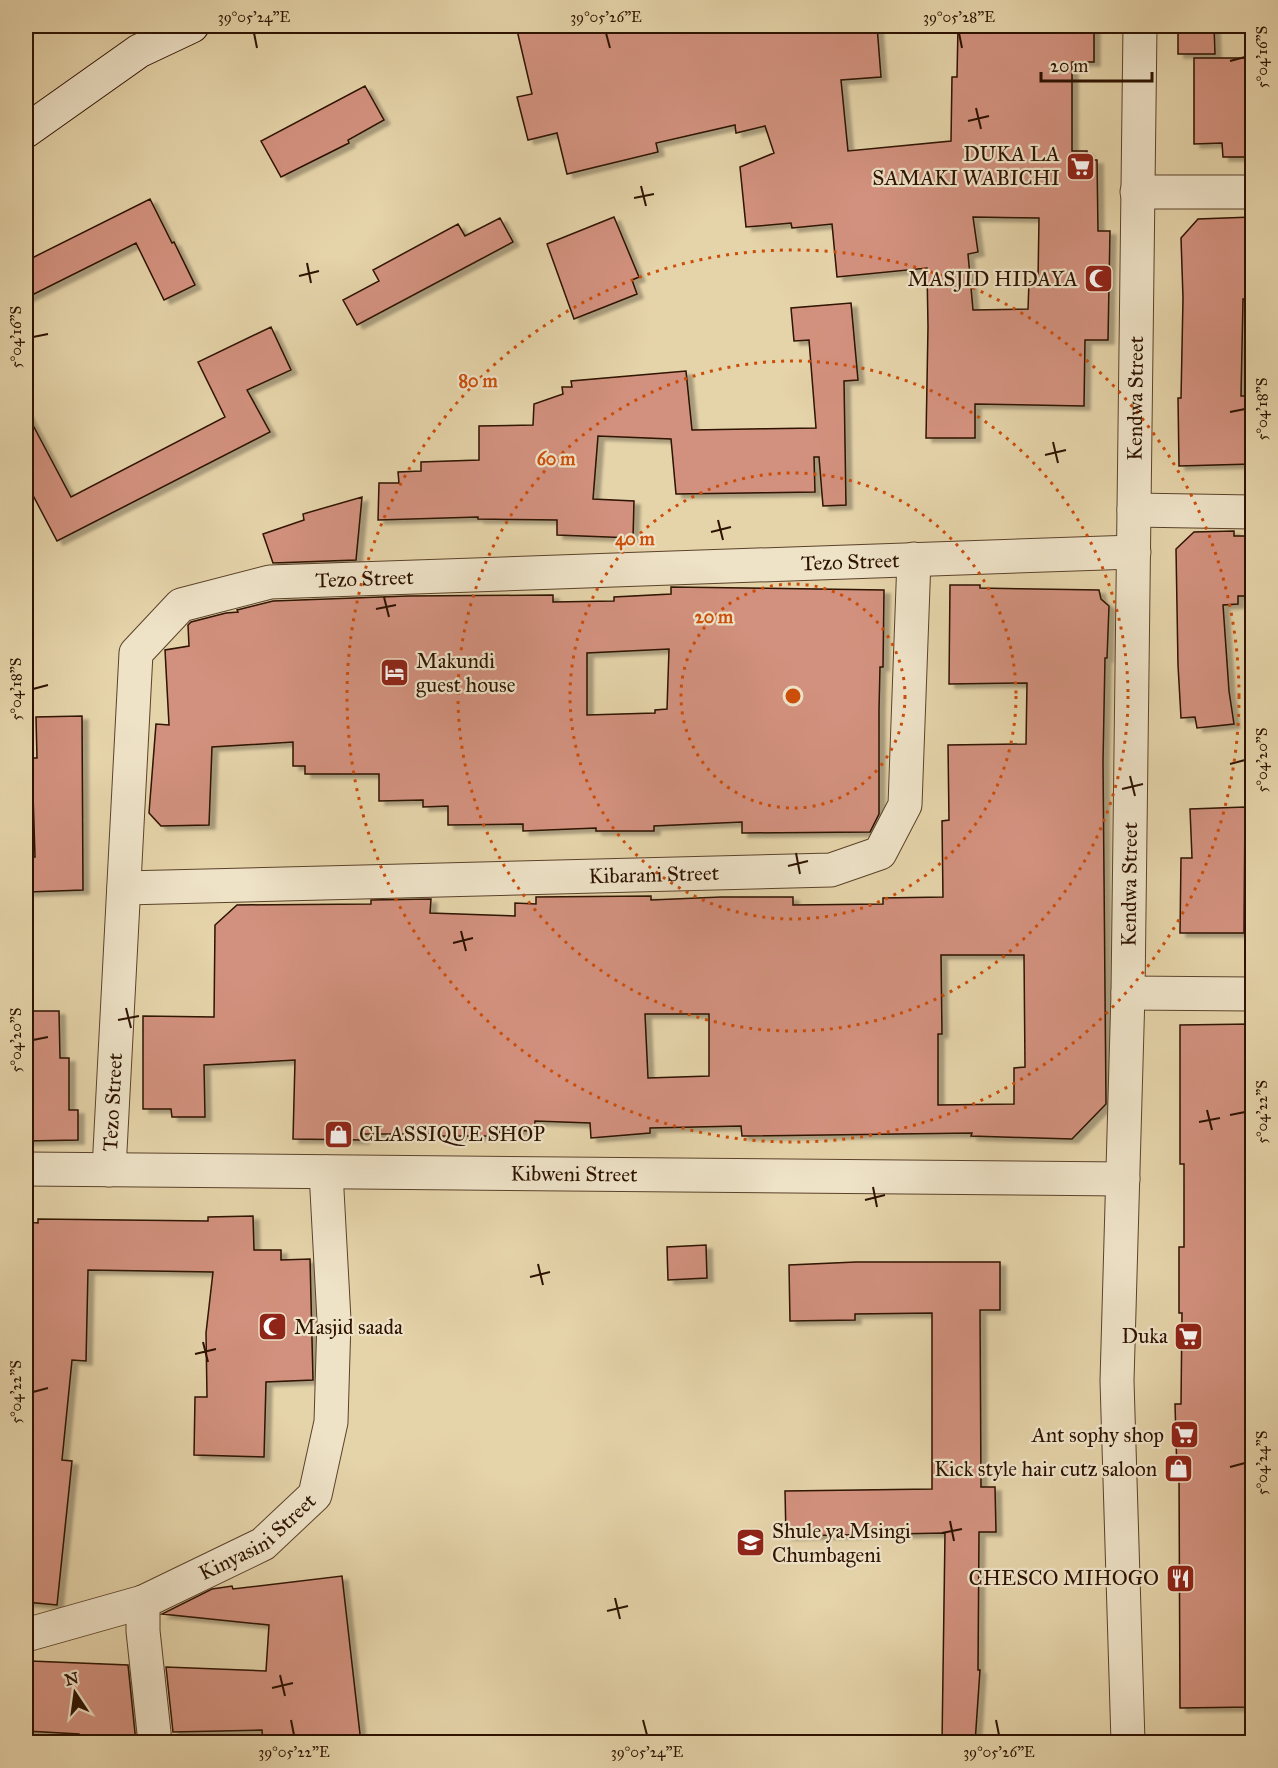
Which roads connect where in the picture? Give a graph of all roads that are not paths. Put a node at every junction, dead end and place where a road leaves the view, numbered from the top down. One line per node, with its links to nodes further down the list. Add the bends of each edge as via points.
1 (192, 26): 3 (street, via 139,51)
2 (1140, 26): 4 (street, Kendwa Street)
3 (26, 131)
4 (1137, 192): 5 (street); 6 (street, Kendwa Street)
5 (1252, 192)
6 (1134, 510): 7 (street); 8 (street, Kendwa Street)
7 (1252, 512)
8 (1134, 552): 9 (street, Tezo Street); 11 (street, Kendwa Street)
9 (914, 559): 10 (street, Tezo Street, via 270,582 181,605 136,653); 10 (street, Kibarani Street, via 904,805 880,853 831,870)
10 (124, 888): 14 (street, Tezo Street)
11 (1128, 993): 12 (street); 16 (street, Kendwa Street)
12 (1252, 994)
13 (26, 1169): 14 (street, Kibweni Street)
14 (109, 1170): 15 (street, Kibweni Street)
15 (326, 1172): 16 (street, Kibweni Street); 17 (street, Kinyasini Street, via 334,1320 331,1422 315,1495 263,1544)
16 (1123, 1179): 20 (street, Kendwa Street, via 1118,1381)
17 (143, 1602): 18 (street, Kinyasini Street); 19 (street)
18 (26, 1635)
19 (155, 1743)
20 (1128, 1743)

